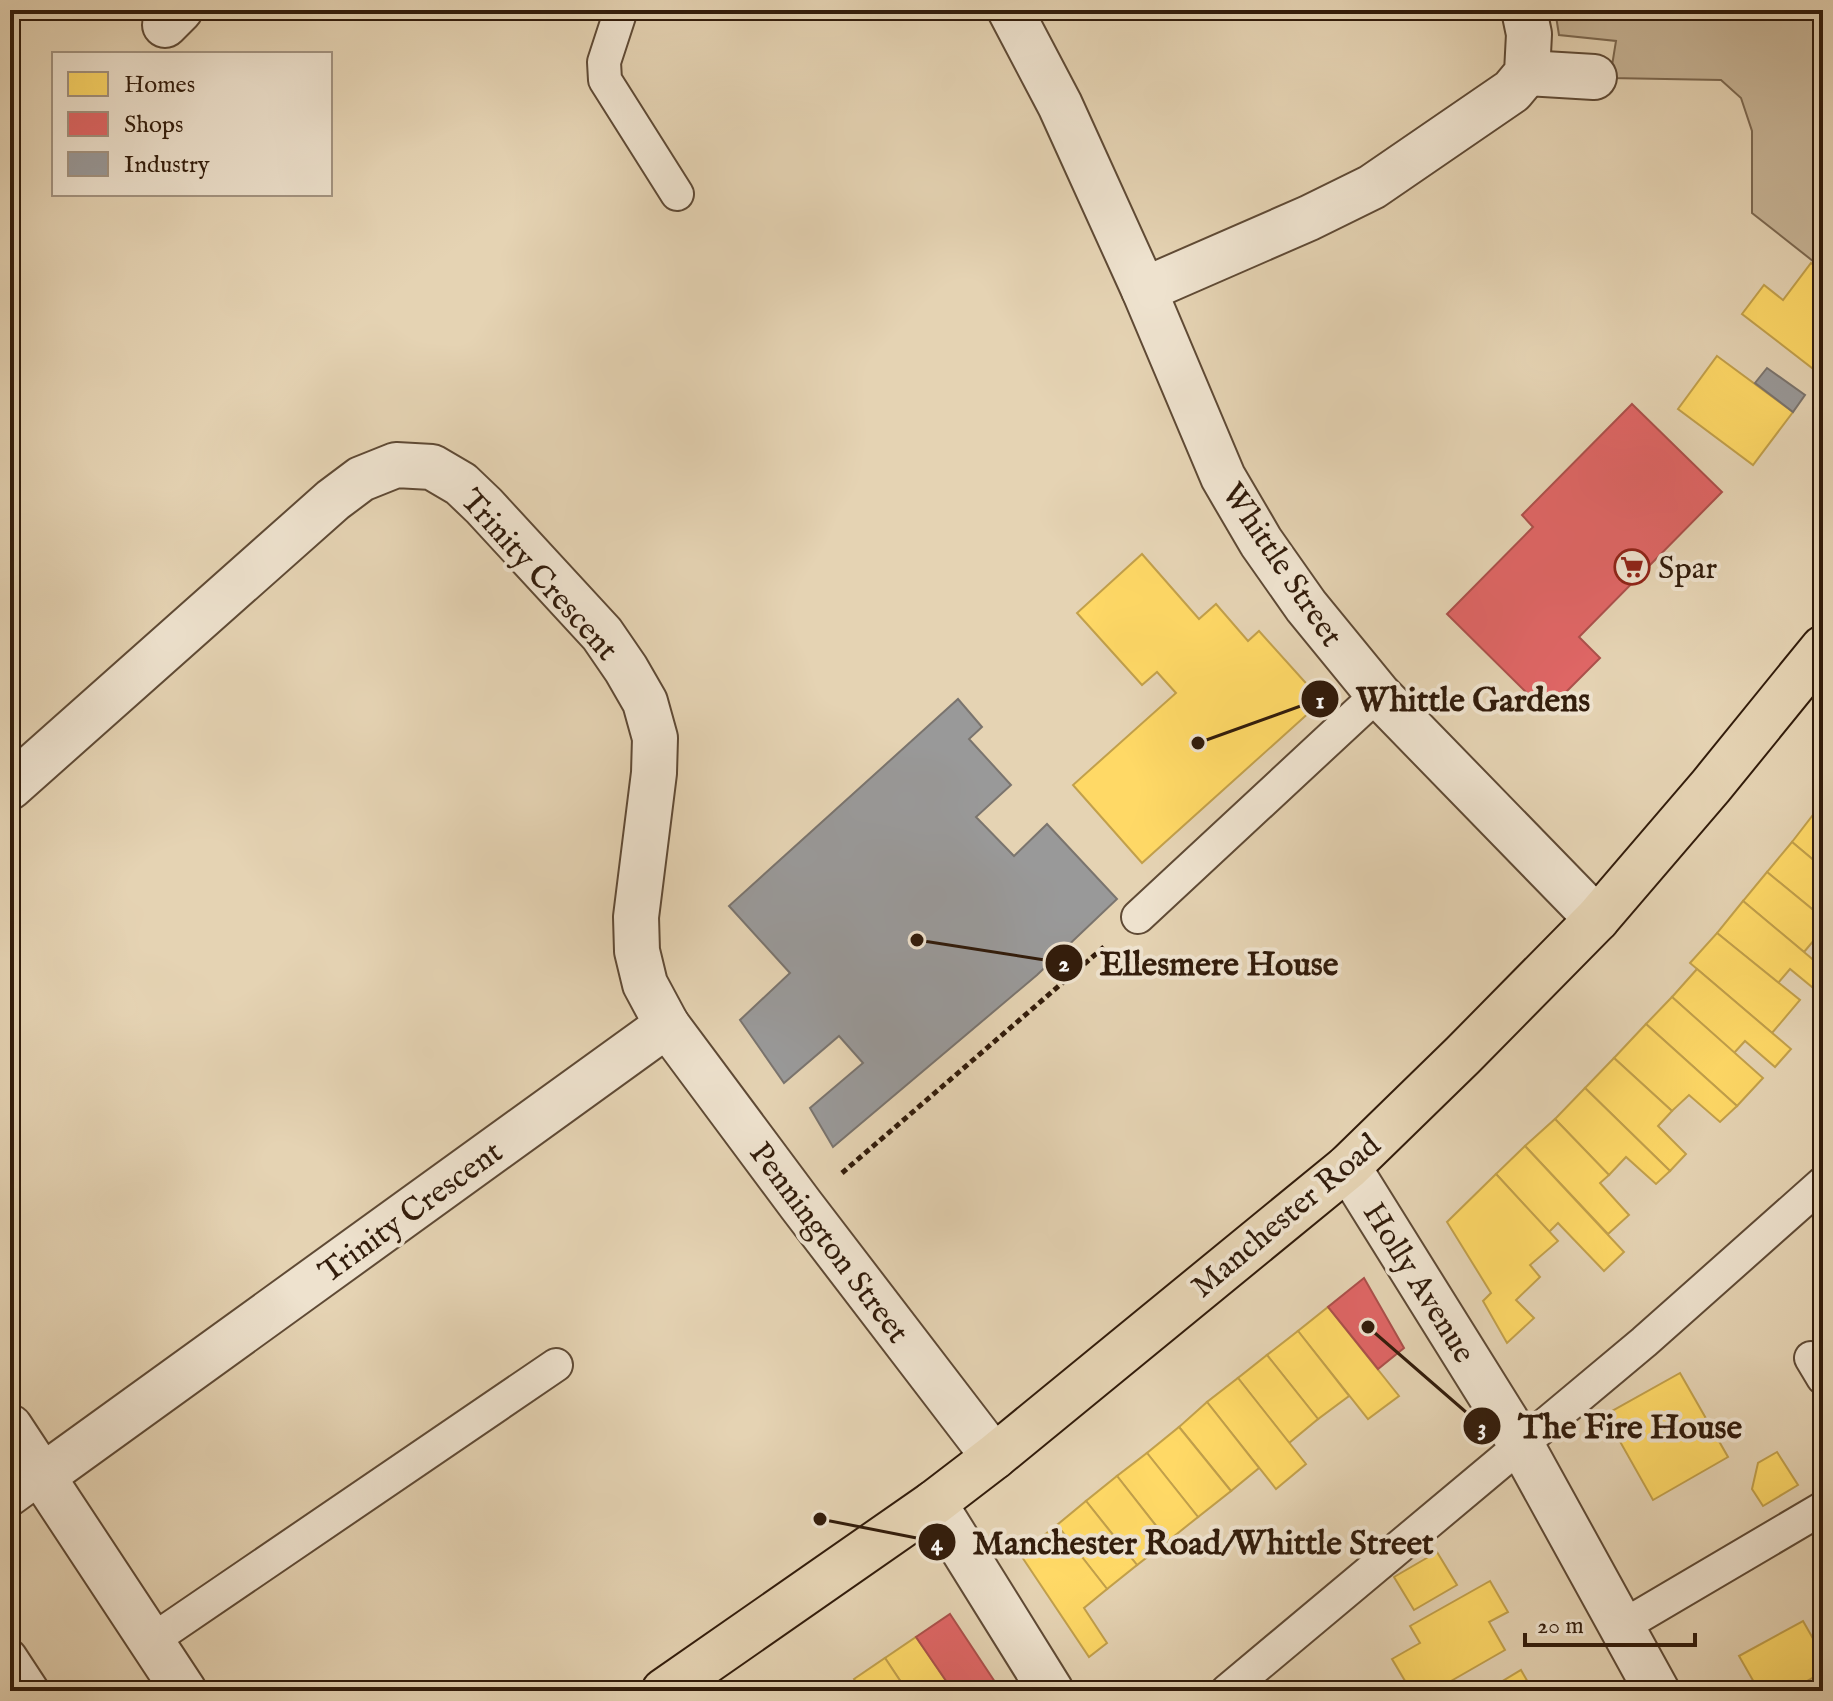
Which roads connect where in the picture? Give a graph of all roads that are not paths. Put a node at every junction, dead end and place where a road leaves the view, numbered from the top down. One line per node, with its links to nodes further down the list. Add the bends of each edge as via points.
1 (621, 10): 6 (lane, via 604,62 605,80)
2 (1010, 10): 7 (street, Whittle Street, via 1060,105)
3 (1524, 10): 4 (street)
4 (1527, 73): 5 (street); 7 (street, via 1512,91 1372,187)
5 (1594, 77)
6 (677, 194)
7 (1144, 290): 9 (street, Whittle Street, via 1223,477 1306,606)
8 (1823, 648): 12 (main road, Manchester Road)
9 (1378, 694): 11 (lane); 12 (street, Whittle Street)
10 (10, 787): 13 (street, Trinity Crescent, via 333,500 361,479 396,465 432,467 484,506 602,634 645,702 655,738 654,773 636,917 637,951 645,984)
11 (1138, 917)
12 (1597, 919): 14 (main road, Manchester Road)
13 (667, 1025): 19 (street, Pennington Street); 20 (street, Trinity Crescent)
14 (1348, 1167): 18 (street, Holly Avenue); 19 (main road, Manchester Road)
15 (1823, 1183): 18 (lane)
16 (556, 1365): 24 (lane)
17 (10, 1427): 20 (street)
18 (1522, 1446): 23 (street, Holly Avenue); 30 (lane)
19 (994, 1457): 21 (main road, Manchester Road)
20 (26, 1488): 24 (street)
21 (934, 1503): 28 (main road, Manchester Road); 29 (street)
22 (1823, 1508): 23 (lane)
23 (1621, 1627): 31 (street, Holly Avenue)
24 (151, 1641): 27 (street)
25 (10, 1656): 26 (lane)
26 (33, 1691)
27 (184, 1691)
28 (664, 1691)
29 (1051, 1691)
30 (1227, 1691)
31 (1657, 1691)

